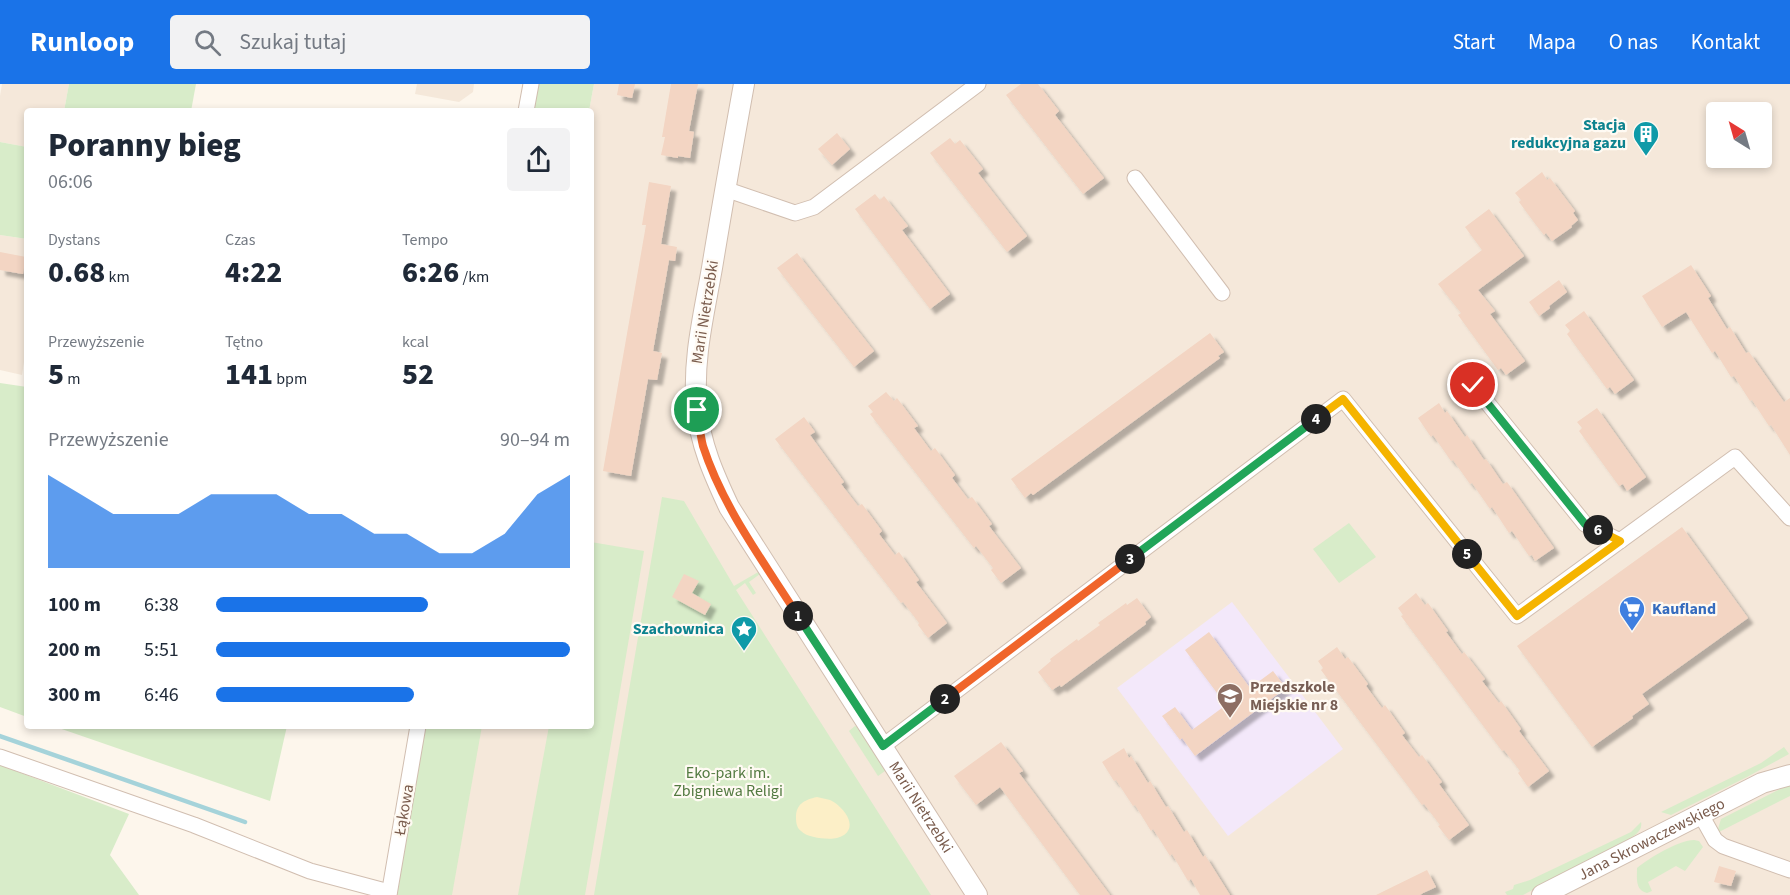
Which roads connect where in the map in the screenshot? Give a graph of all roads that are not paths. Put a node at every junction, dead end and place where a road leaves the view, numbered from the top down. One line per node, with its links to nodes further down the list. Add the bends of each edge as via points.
1 (531, 84): 4 (street)
2 (744, 84): 6 (street, Marii Nietrzebki)
3 (978, 84): 6 (street, via 814,207 795,213)
4 (527, 108)
5 (1136, 178): 7 (street)
6 (725, 189): 12 (street, Marii Nietrzebki, via 695,375 702,443 729,507)
7 (1222, 292)
8 (1473, 385): 10 (street, via 1585,524)
9 (1790, 518): 10 (street, via 1735,457)
10 (1620, 541): 12 (street, via 1517,616 1343,399)
11 (417, 729): 19 (street, Łąkowa)
12 (883, 746): 20 (street, Marii Nietrzebki)
13 (0, 757): 19 (street, via 194,825 310,871)
14 (1790, 761): 16 (street, Jana Skrowaczewskiego)
15 (1790, 775): 16 (street, Jana Skrowaczewskiego)
16 (1762, 783): 17 (street, Jana Skrowaczewskiego)
17 (1701, 815): 18 (street, via 1714,840 1723,846); 21 (street, Jana Skrowaczewskiego)
18 (1790, 870)
19 (389, 894)
20 (977, 895)
21 (1542, 895)

